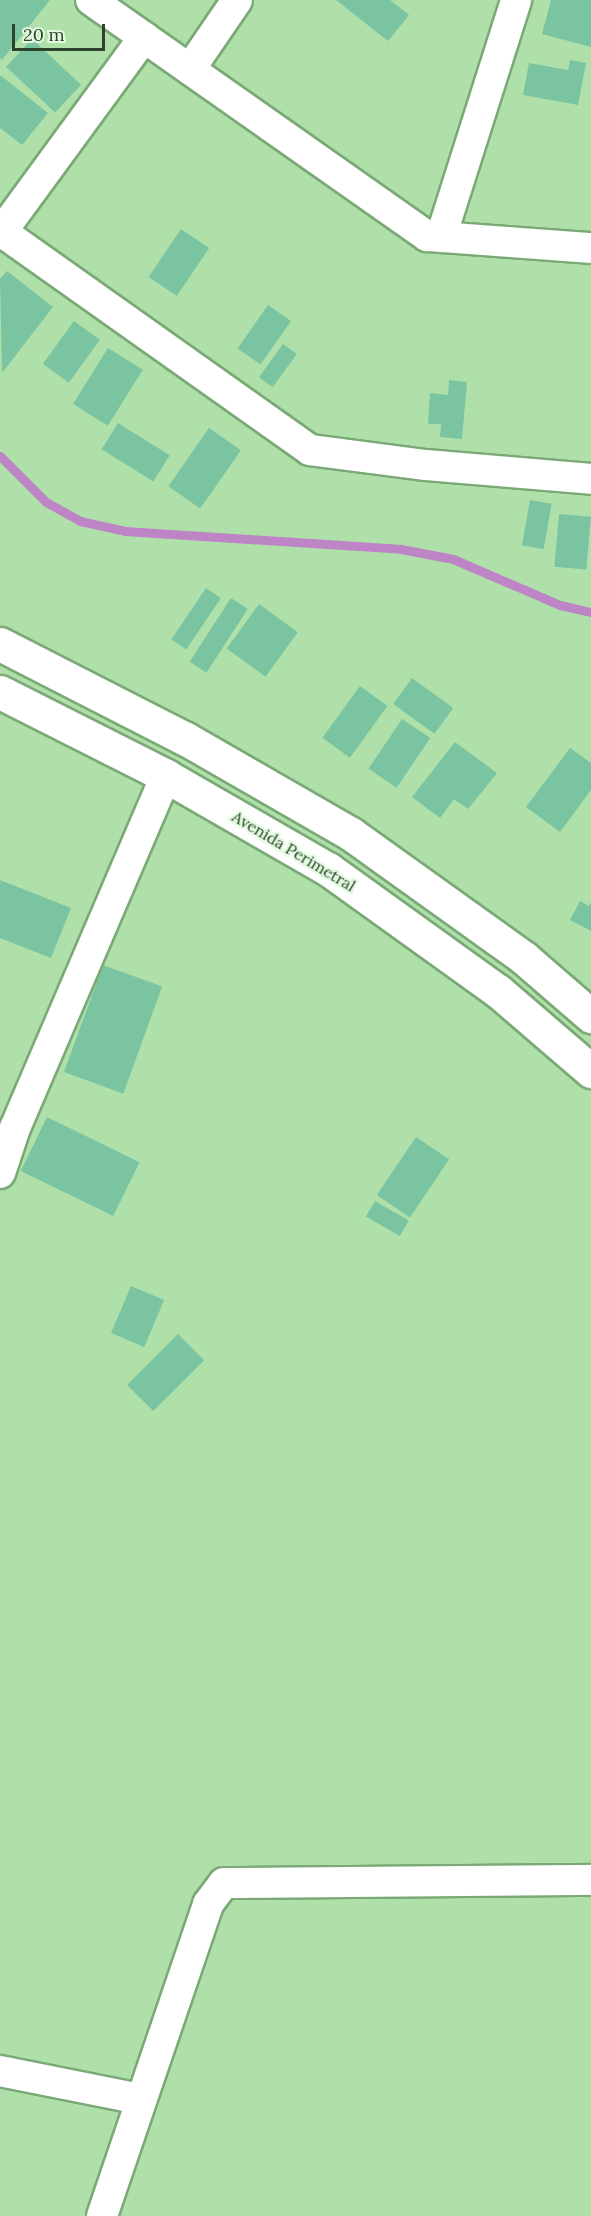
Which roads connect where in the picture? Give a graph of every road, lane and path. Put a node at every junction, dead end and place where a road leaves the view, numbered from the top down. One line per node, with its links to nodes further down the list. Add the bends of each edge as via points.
1 (91, 0): 4 (street)
2 (237, 0): 5 (street)
3 (516, 0): 7 (street)
4 (144, 37): 5 (street); 6 (street)
5 (190, 69): 7 (street, via 427,236)
6 (1, 233): 9 (street, via 310,450 426,465)
7 (441, 237): 8 (street)
8 (591, 248)
9 (591, 479)
10 (0, 644): 13 (main road, via 186,739 351,834 524,958)
11 (0, 692): 12 (main road, Avenida Perimetral)
12 (166, 776): 14 (main road, Avenida Perimetral, via 328,869 498,991); 15 (street)
13 (591, 1016)
14 (591, 1071)
15 (8, 1125): 16 (street)
16 (0, 1173)
17 (591, 1880): 19 (street, via 224,1883 208,1904)
18 (0, 2071): 19 (street)
19 (141, 2099): 20 (street)
20 (102, 2216)

